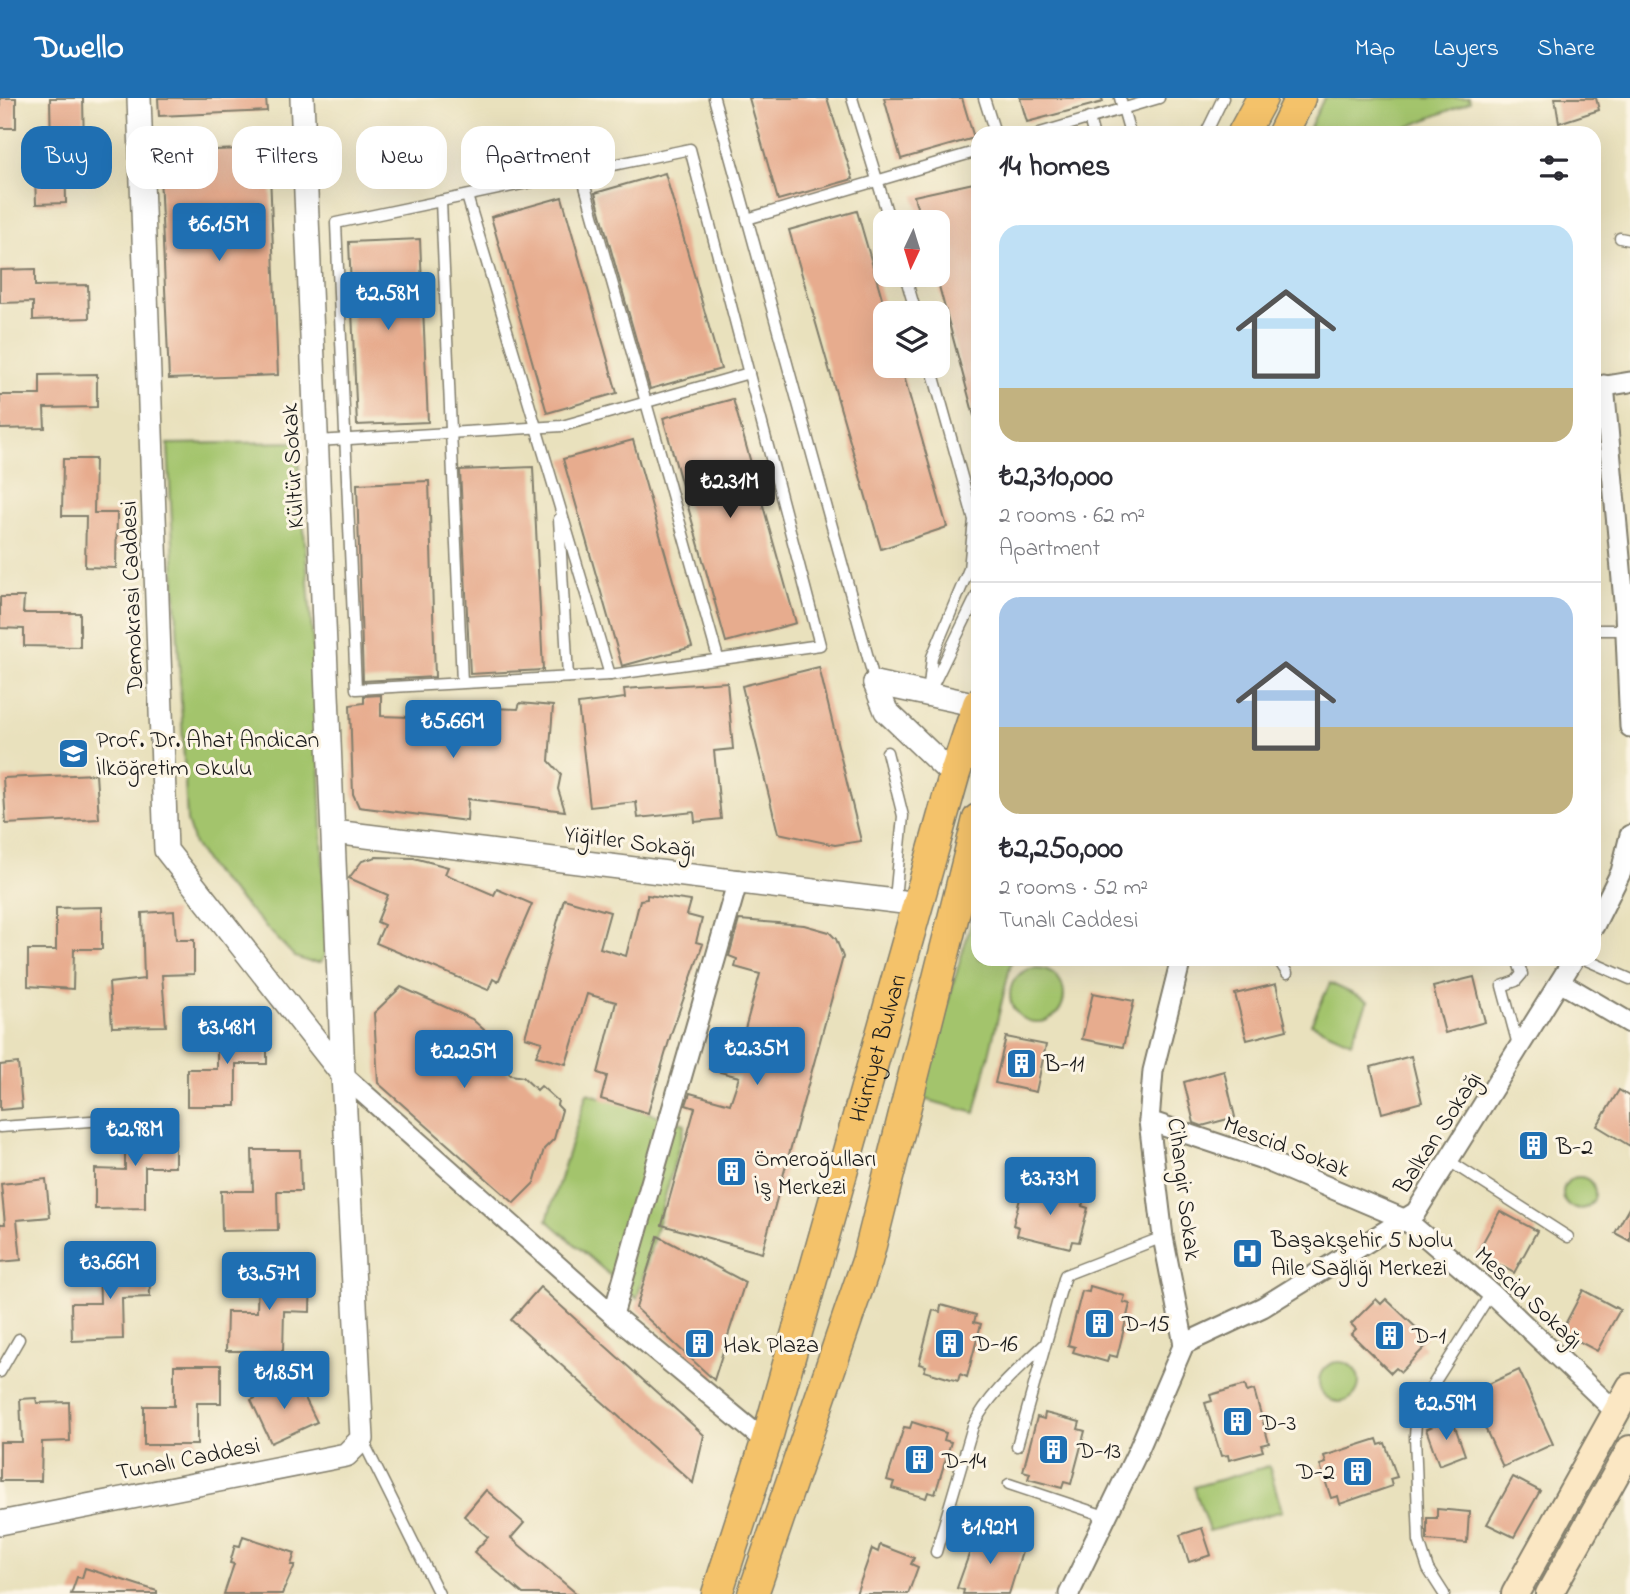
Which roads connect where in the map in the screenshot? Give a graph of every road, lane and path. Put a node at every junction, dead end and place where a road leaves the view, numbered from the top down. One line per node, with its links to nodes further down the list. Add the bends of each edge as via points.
1 (139, 98): 70 (street, Demokrasi Caddesi, via 166,850)
2 (302, 98): 35 (street, Kültür Sokak)
3 (714, 98): 25 (lane)
4 (852, 98): 19 (lane)
5 (984, 98): 11 (lane)
6 (1159, 98): 9 (lane)
7 (1223, 98): 15 (lane)
8 (1300, 98): 16 (main road)
9 (1121, 103): 10 (lane); 14 (lane)
10 (1089, 118): 12 (lane); 13 (lane)
11 (993, 126)
12 (1063, 126)
13 (1091, 126)
14 (1128, 126)
15 (1209, 126)
16 (1286, 126)
17 (971, 153): 19 (lane)
18 (615, 165): 26 (lane, via 690,149)
19 (878, 181): 24 (lane); 25 (lane)
20 (500, 189): 22 (lane)
21 (586, 189): 30 (lane)
22 (467, 196): 23 (lane); 32 (lane)
23 (441, 201): 33 (lane); 34 (lane, via 336,223)
24 (886, 210)
25 (747, 219): 47 (lane)
26 (749, 373): 30 (lane); 43 (lane, via 820,645)
27 (933, 378): 37 (lane)
28 (1630, 382): 29 (street)
29 (1601, 387)
30 (646, 402): 32 (lane); 43 (lane)
31 (1601, 402): 39 (street)
32 (537, 430): 33 (lane); 36 (lane)
33 (450, 435): 34 (lane); 46 (lane)
34 (347, 439): 35 (lane); 46 (lane, via 356,689)
35 (317, 441): 54 (street, Kültür Sokak)
36 (558, 501): 44 (lane); 45 (lane)
37 (971, 510)
38 (971, 549): 48 (lane, via 969,569 932,657)
39 (1626, 590): 42 (street)
40 (971, 607): 48 (lane)
41 (1601, 630): 42 (lane)
42 (1626, 630): 51 (street)
43 (718, 658): 44 (lane)
44 (610, 675): 45 (lane)
45 (568, 677): 46 (lane)
46 (462, 682)
47 (875, 683): 48 (street); 53 (street, via 886,712)
48 (928, 696): 49 (street)
49 (971, 704)
50 (971, 726): 53 (main road, Hürriyet Bulvarı)
51 (1630, 727)
52 (887, 752): 58 (lane, via 903,816)
53 (954, 776): 58 (main road, Hürriyet Bulvarı)
54 (334, 832): 57 (street, Yiğitler Sokağı); 70 (street)
55 (1630, 835): 59 (street, via 1621,872)
56 (971, 846): 76 (main road, Hürriyet Bulvarı)
57 (738, 880): 58 (street, Yiğitler Sokağı); 83 (street)
58 (907, 902): 75 (main road, Hürriyet Bulvarı)
59 (1601, 912)
60 (1179, 966): 72 (street, Cihangir Sokak, via 1153,1071)
61 (1282, 966): 65 (lane)
62 (1519, 966): 69 (lane, via 1522,974 1516,981 1502,986)
63 (1570, 966): 67 (street, Balkan Sokağı)
64 (1600, 966): 66 (lane)
65 (1287, 974)
66 (1630, 979)
67 (1560, 982): 68 (street); 69 (street, Balkan Sokağı)
68 (1630, 1023)
69 (1519, 1050): 74 (street, Balkan Sokağı)
70 (343, 1075): 83 (street); 90 (street)
71 (106, 1120): 73 (lane)
72 (1149, 1121): 77 (street, Mescid Sokak, via 1260,1158); 78 (street, Cihangir Sokak)
73 (0, 1127)
74 (1449, 1161): 77 (street, Balkan Sokağı); 79 (lane)
75 (834, 1204): 76 (main road, via 835,1223 843,1237 857,1238); 80 (main road, Hürriyet Bulvarı)
76 (876, 1219): 82 (main road, Hürriyet Bulvarı)
77 (1406, 1220): 81 (street, Mescid Sokağı); 85 (street, Balkan Sokağı, via 1264,1307)
78 (1163, 1237): 85 (street, Cihangir Sokak); 86 (lane, via 1065,1275)
79 (1567, 1237)
80 (816, 1270): 82 (main road, via 837,1265 848,1271 854,1285); 91 (main road, Hürriyet Bulvarı)
81 (1492, 1293): 89 (street, Mescid Sokağı); 102 (lane, via 1417,1410 1419,1541 1428,1569)
82 (853, 1305): 100 (main road, Hürriyet Bulvarı)
83 (614, 1315): 91 (street)
84 (19, 1339): 87 (lane)
85 (1184, 1344): 95 (street)
86 (1044, 1345): 92 (lane); 97 (lane, via 981,1410)
87 (0, 1372)
88 (1630, 1387): 89 (main road)
89 (1616, 1412): 103 (main road)
90 (362, 1439): 96 (street, Tunalı Caddesi, via 346,1455); 98 (lane)
91 (766, 1442): 99 (main road, Hürriyet Bulvarı)
92 (1017, 1446)
93 (1630, 1449): 104 (main road)
94 (1009, 1485): 95 (lane)
95 (1105, 1516): 101 (street)
96 (0, 1523)
97 (936, 1552)
98 (439, 1594)
99 (717, 1594)
100 (753, 1594)
101 (1069, 1594)
102 (1444, 1594)
103 (1515, 1594)
104 (1549, 1594)

